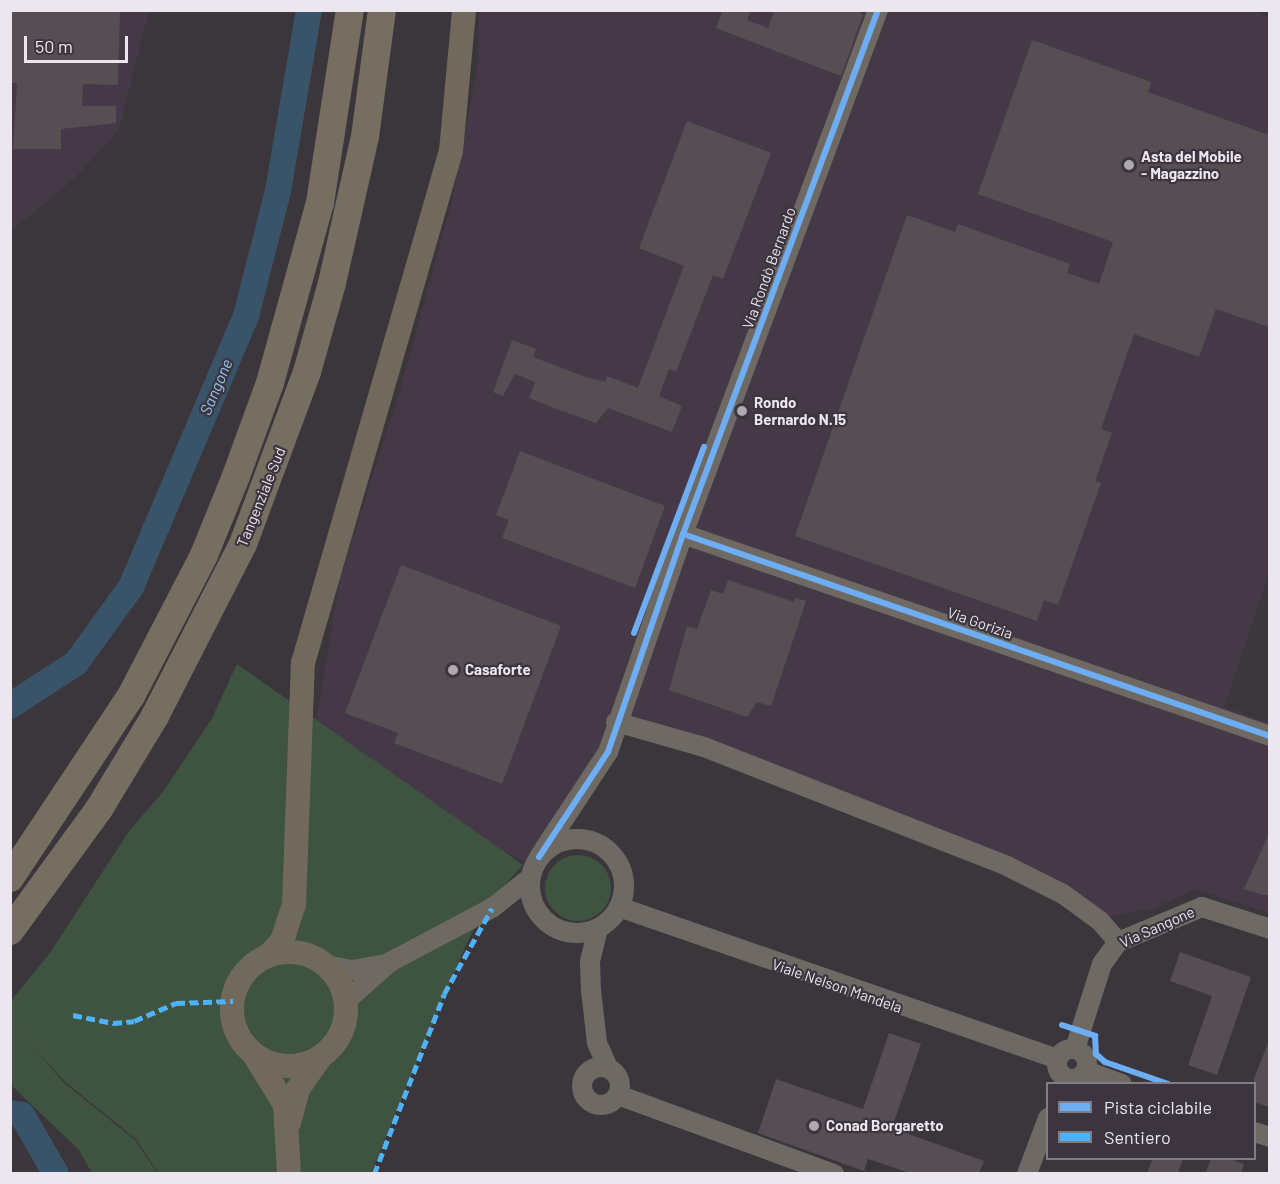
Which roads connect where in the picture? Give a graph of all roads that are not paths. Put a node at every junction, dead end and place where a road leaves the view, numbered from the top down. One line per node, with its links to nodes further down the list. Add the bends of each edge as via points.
1 (350, 10): 9 (highway, Tangenziale Sud, via 320,202 270,383 236,476 204,555 131,696)
2 (382, 10): 15 (highway, Tangenziale Sud, via 365,137 332,283 308,372 243,544 150,725 99,809)
3 (464, 10): 11 (main road, via 452,151 303,663)
4 (878, 10): 5 (street, Via Rondò Bernardo)
5 (682, 534): 6 (street, Via Rondò Bernardo); 7 (street, Via Gorizia)
6 (616, 722): 8 (street, Via Rondò Bernardo, via 608,752); 16 (street, via 704,747 1007,866 1063,894 1100,921)
7 (1269, 736)
8 (539, 857): 10 (street); 12 (street, via 567,840 597,843 614,858 623,878)
9 (10, 878)
10 (530, 878): 13 (street, via 530,895 544,921 570,933); 19 (street, via 492,908)
11 (294, 905): 17 (main road, via 282,941); 18 (main road)
12 (619, 907): 13 (street); 26 (street, Viale Nelson Mandela)
13 (598, 929): 24 (street, via 590,962 591,990 597,1043)
14 (1269, 929): 16 (street, Via Sangone, via 1202,907)
15 (10, 931)
16 (1118, 942): 21 (street, Via Sangone, via 1102,964)
17 (268, 956): 18 (main road, via 288,952); 22 (main road, via 244,974 233,1001 236,1031)
18 (322, 962): 19 (street, via 352,970); 20 (main road)
19 (390, 962): 20 (street)
20 (346, 1001): 23 (main road, via 341,1034)
21 (1075, 1048): 25 (street, via 1086,1057); 26 (street)
22 (254, 1054): 23 (main road, via 279,1066); 30 (main road, via 278,1086)
23 (319, 1059): 30 (main road, via 298,1089)
24 (608, 1068): 28 (street, via 617,1076); 28 (street, via 590,1070 582,1080 582,1093 603,1106)
25 (1086, 1071): 26 (street, via 1073,1079); 27 (street)
26 (1060, 1073)
27 (1119, 1082)
28 (618, 1095): 32 (street)
29 (1046, 1121): 33 (street)
30 (288, 1125): 31 (main road)
31 (288, 1173)
32 (834, 1173)
33 (1027, 1173)

